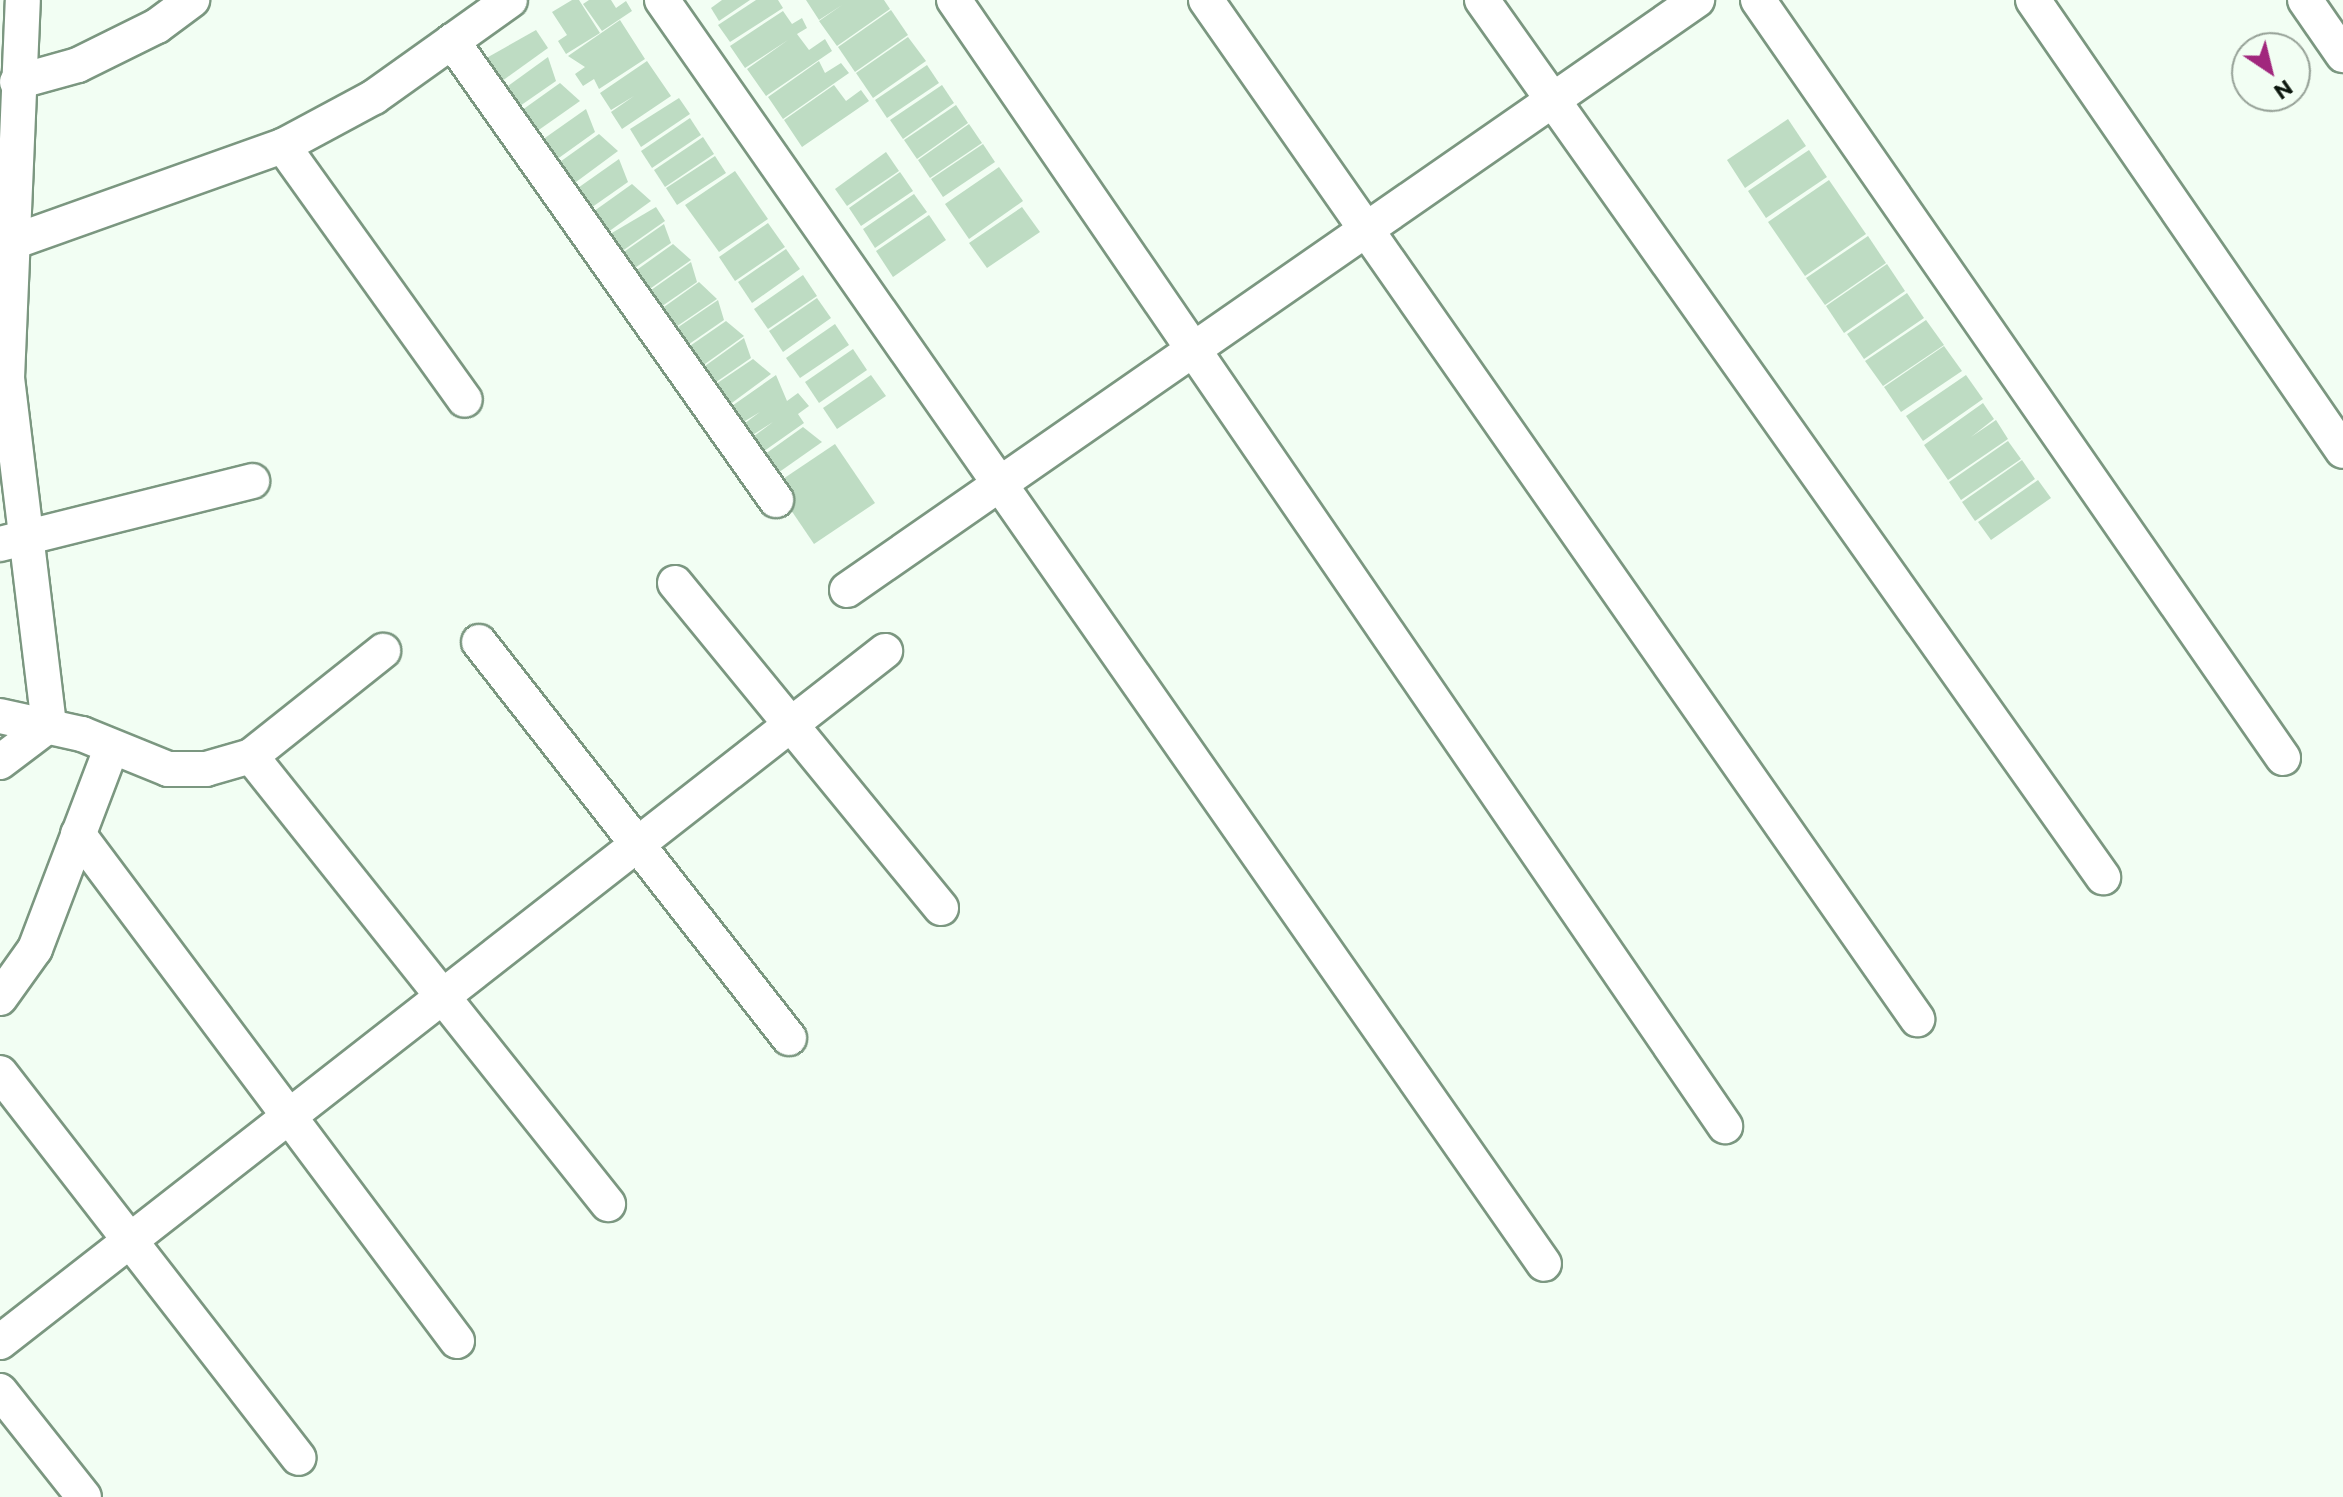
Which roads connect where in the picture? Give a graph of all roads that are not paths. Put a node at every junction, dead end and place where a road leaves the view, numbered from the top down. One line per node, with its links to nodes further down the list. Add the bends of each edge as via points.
1 (23, 0): 14 (street)
2 (192, 0): 14 (street, via 157,26 78,65)
3 (510, 0): 12 (street)
4 (662, 0): 23 (street)
5 (954, 0): 19 (street)
6 (1206, 0): 17 (street)
7 (1482, 0): 15 (street)
8 (1697, 0): 15 (street)
9 (1758, 0): 36 (street)
10 (2033, 0): 21 (street)
11 (2305, 0): 13 (street)
12 (452, 41): 16 (street, via 374,97); 24 (street)
13 (2343, 55)
14 (17, 82): 18 (street)
15 (1553, 101): 17 (street); 40 (street)
16 (283, 146): 18 (street); 20 (street)
17 (1366, 229): 19 (street); 44 (street)
18 (10, 243): 25 (street)
19 (1193, 350): 23 (street); 48 (street)
20 (465, 400)
21 (2343, 451)
22 (252, 481): 25 (street)
23 (1000, 484): 27 (street); 51 (street)
24 (776, 500)
25 (12, 541): 32 (street)
26 (675, 583): 33 (street)
27 (847, 590)
28 (479, 642): 39 (street)
29 (383, 651): 35 (street)
30 (885, 651): 33 (street)
31 (0, 716): 32 (street)
32 (49, 725): 34 (street); 37 (street)
33 (791, 725): 39 (street); 41 (street)
34 (111, 749): 35 (street, via 168,769 206,769); 38 (street)
35 (251, 756): 42 (street)
36 (2283, 758)
37 (0, 762)
38 (78, 834): 43 (street, via 35,949); 47 (street)
39 (638, 843): 42 (street); 45 (street)
40 (2103, 877)
41 (941, 908)
42 (442, 997): 47 (street); 49 (street)
43 (0, 998)
44 (1917, 1019)
45 (789, 1038)
46 (0, 1073): 50 (street)
47 (287, 1118): 50 (street); 52 (street)
48 (1725, 1126)
49 (608, 1204)
50 (130, 1240): 53 (street); 55 (street)
51 (1544, 1264)
52 (457, 1341)
53 (0, 1342)
54 (0, 1391): 56 (street)
55 (299, 1458)
56 (84, 1497)

